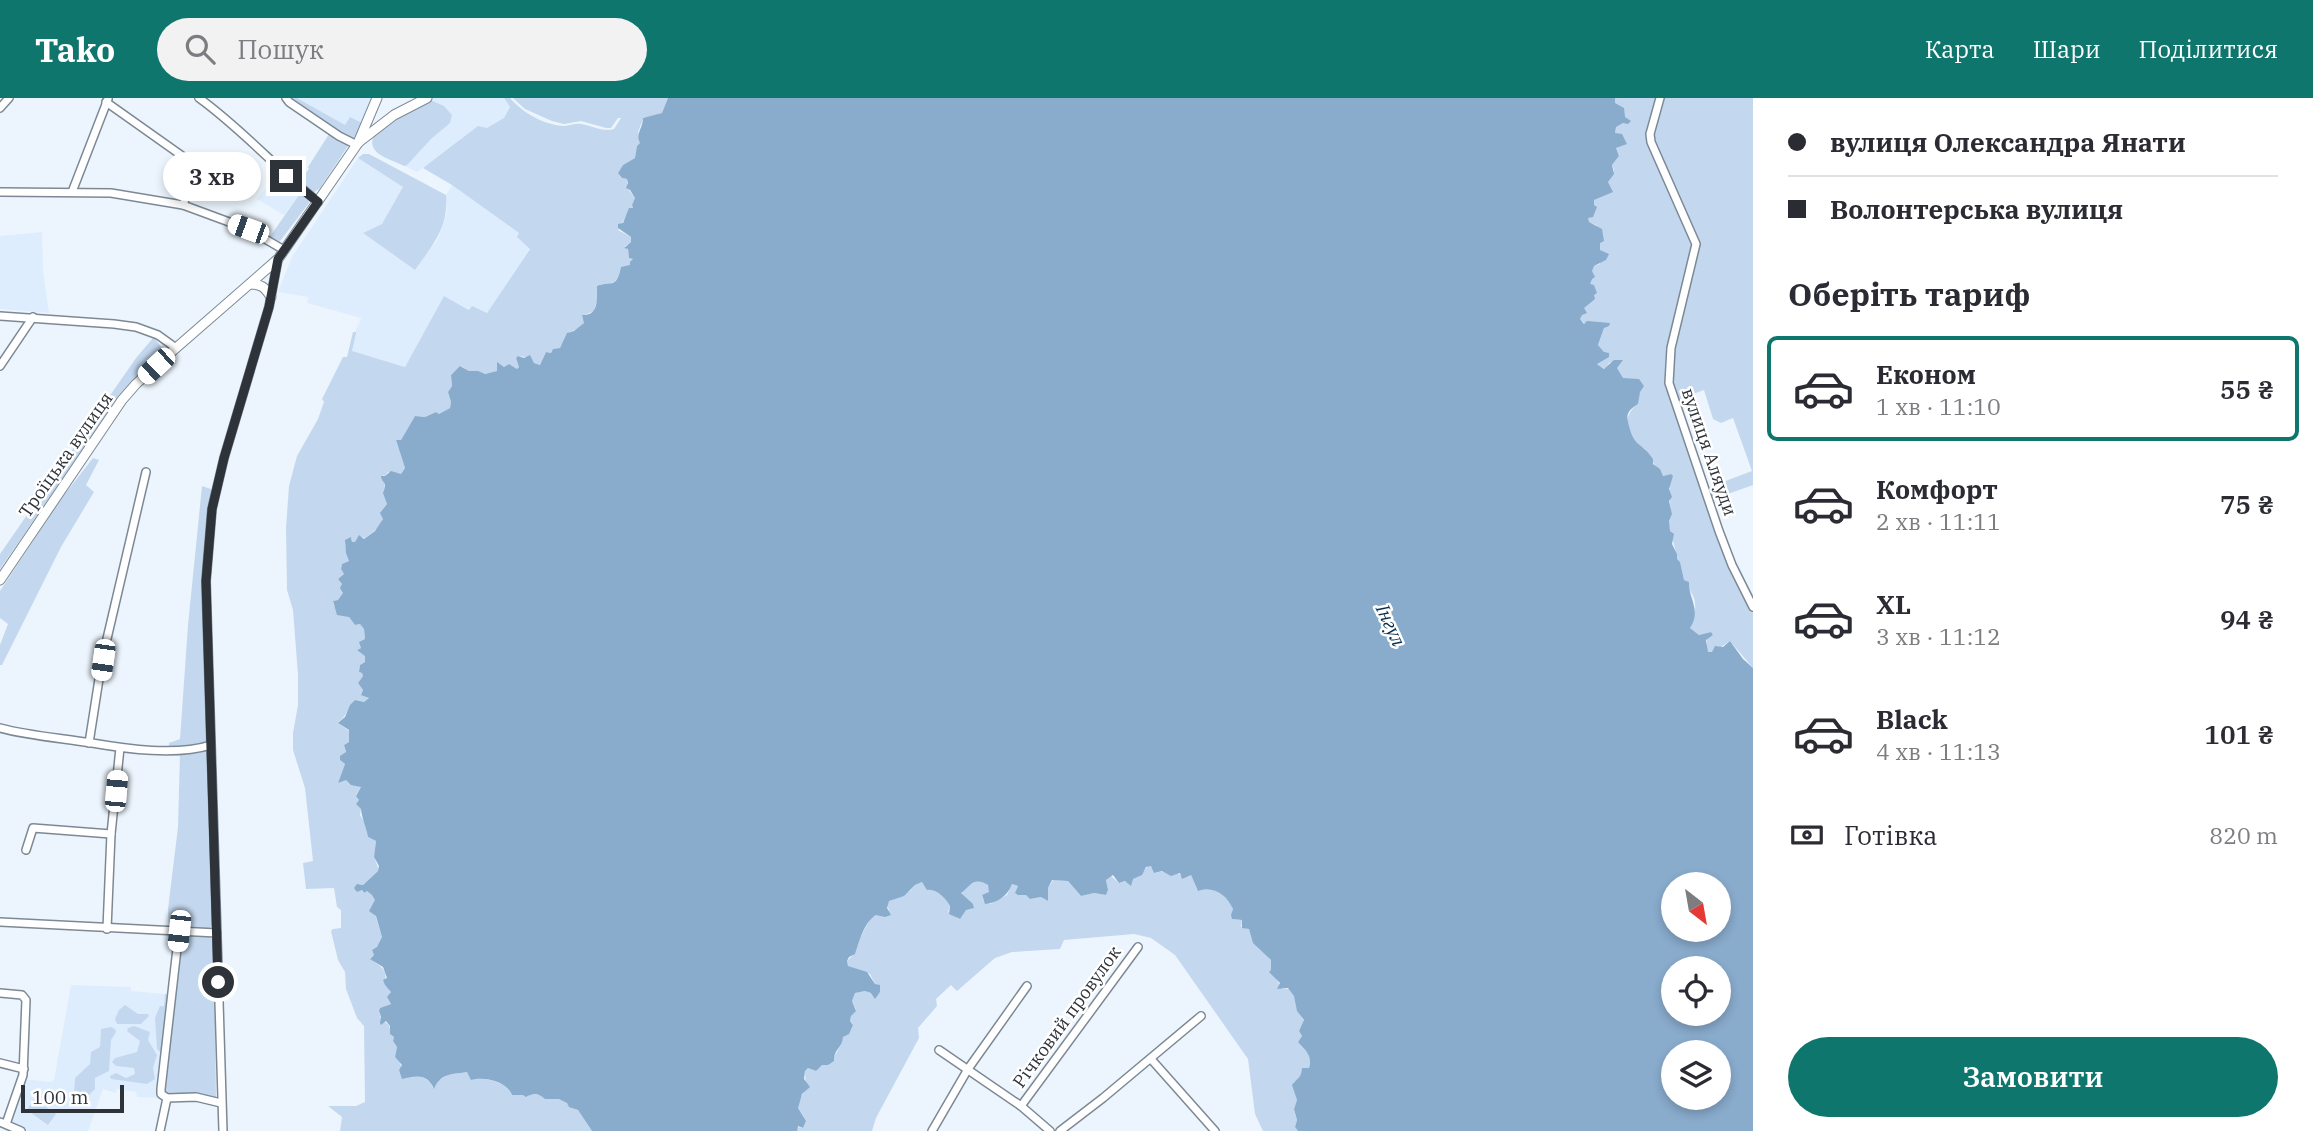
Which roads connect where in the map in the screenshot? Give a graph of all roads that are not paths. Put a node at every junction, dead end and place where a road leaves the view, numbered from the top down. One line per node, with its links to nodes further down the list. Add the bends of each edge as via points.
1 (9, 98): 8 (street)
2 (200, 98): 12 (street)
3 (286, 98): 9 (street)
4 (377, 98): 9 (main road, Троїцька вулиця)
5 (427, 98): 9 (main road, via 394,115)
6 (1660, 98): 24 (street, вулиця Аляуди, via 1651,142 1696,244 1671,348 1670,383 1719,531)
7 (107, 100): 11 (street); 13 (street, via 195,166)
8 (0, 108)
9 (357, 144): 12 (main road, Троїцька вулиця)
10 (0, 192): 11 (street)
11 (72, 192): 13 (street, via 111,193)
12 (318, 202): 14 (main road, Троїцька вулиця)
13 (183, 205): 14 (street, via 248,229)
14 (284, 250): 15 (main road, Троїцька вулиця)
15 (278, 259): 16 (main road, Троїцька вулиця); 17 (street)
16 (250, 284): 17 (main road, via 265,287); 20 (main road, Троїцька вулиця)
17 (271, 297): 27 (street, via 212,509 206,581)
18 (0, 316): 19 (street)
19 (33, 317): 20 (street, via 136,327); 21 (street)
20 (176, 348): 23 (main road, Троїцька вулиця, via 122,400)
21 (0, 366)
22 (146, 472): 26 (street)
23 (0, 580)
24 (1753, 607)
25 (0, 728): 26 (street)
26 (89, 743): 28 (street)
27 (211, 745): 28 (street, via 184,751); 34 (street)
28 (120, 748): 29 (street)
29 (111, 834): 30 (street, via 33,828); 32 (street)
30 (26, 849)
31 (0, 922): 32 (street)
32 (107, 929): 33 (street)
33 (179, 931): 34 (street); 44 (street, via 161,1088)
34 (217, 933): 45 (street)
35 (1138, 947): 46 (street, Річковий провулок)
36 (1027, 986): 43 (street)
37 (0, 993): 42 (street, via 26,998)
38 (1200, 1016): 40 (street)
39 (939, 1050): 43 (street)
40 (1151, 1059): 53 (street); 54 (street)
41 (0, 1063): 42 (street)
42 (24, 1069): 47 (street)
43 (968, 1069): 46 (street); 51 (street)
44 (167, 1098): 45 (street, via 195,1097); 49 (street)
45 (221, 1103): 50 (street)
46 (1021, 1106): 52 (street)
47 (3, 1123): 48 (street)
48 (20, 1131)
49 (160, 1131)
50 (223, 1131)
51 (932, 1131)
52 (1050, 1131)
53 (1060, 1131)
54 (1215, 1131)

